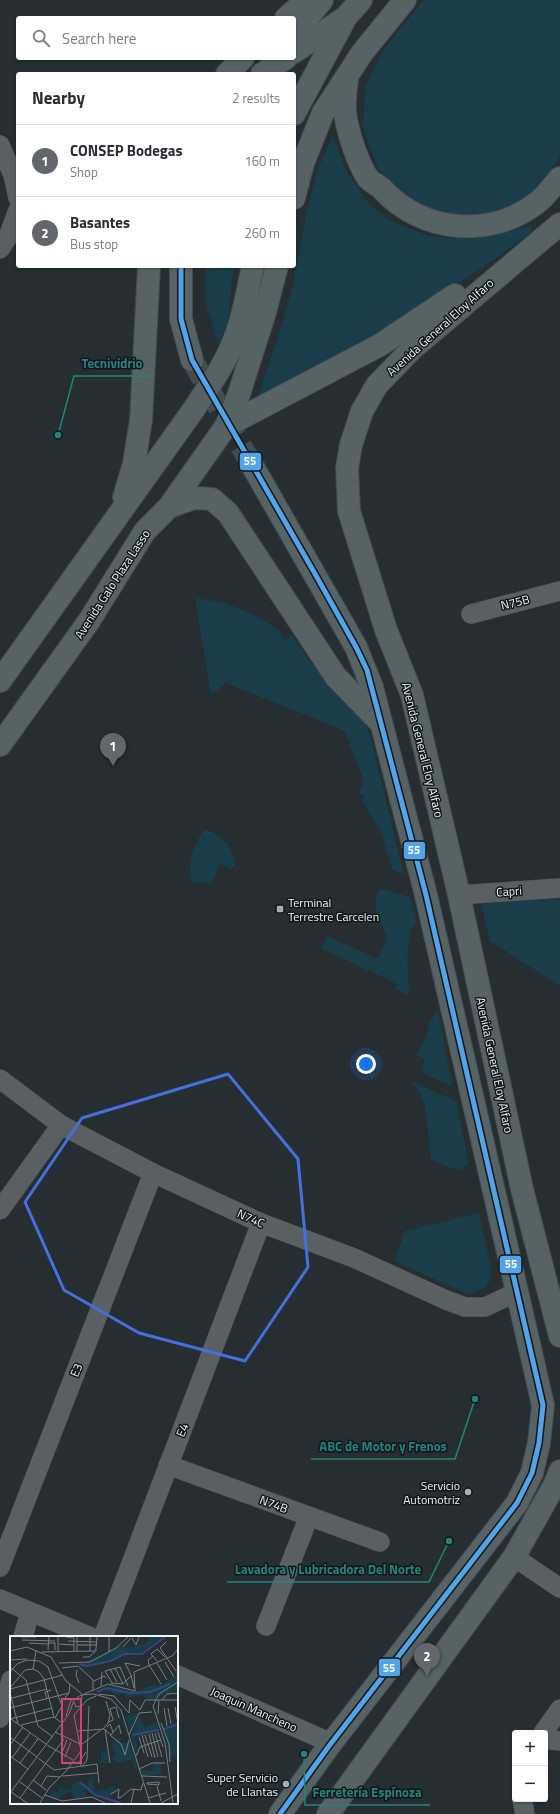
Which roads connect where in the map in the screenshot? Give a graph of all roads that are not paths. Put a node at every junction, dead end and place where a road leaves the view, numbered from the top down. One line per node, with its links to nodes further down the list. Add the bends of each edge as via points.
1 (307, 0): 5 (main road)
2 (322, 0): 7 (main road)
3 (362, 0): 6 (main road)
4 (405, 0): 15 (main road, via 362,53)
5 (288, 16)
6 (346, 17): 8 (main road); 16 (main road)
7 (296, 32)
8 (296, 51)
9 (241, 60): 12 (main road)
10 (272, 60): 13 (main road)
11 (283, 60): 14 (main road)
12 (229, 72)
13 (263, 72)
14 (264, 72)
15 (347, 78): 18 (main road, via 345,112 351,140 363,169 368,179 406,209 442,225 470,227 492,223 514,216 538,202); 20 (main road, via 322,113 312,136)
16 (296, 110)
17 (0, 145): 19 (street)
18 (560, 178)
19 (16, 189)
20 (296, 190)
21 (560, 212): 30 (main road, via 524,244 438,308 386,341)
22 (16, 219): 24 (street)
23 (560, 224): 40 (main road, Avenida General Eloy Alfaro, via 413,348 377,385 362,411 347,468 349,510 386,630 412,696)
24 (0, 249)
25 (149, 268): 33 (main road, via 141,420 134,464)
26 (181, 268): 29 (main road, via 181,319)
27 (253, 268): 33 (main road, via 242,315 224,362 194,409)
28 (276, 268): 30 (main road, Avenida Galo Plaza Lasso, via 239,394)
29 (192, 360)
30 (226, 426): 32 (main road, Avenida Galo Plaza Lasso)
31 (252, 465): 37 (main road, via 356,647 366,670)
32 (169, 507): 37 (main road, via 194,498 212,498 228,513 336,677); 38 (main road, Avenida Galo Plaza Lasso, via 145,531 89,621)
33 (120, 511): 36 (main road)
34 (560, 591): 35 (street, N75B)
35 (471, 614)
36 (0, 681)
37 (381, 723): 46 (main road, via 426,895)
38 (0, 745)
39 (560, 888): 40 (street, Capri)
40 (458, 895): 47 (main road, Avenida General Eloy Alfaro, via 522,1189)
41 (0, 1079): 42 (street, N74C)
42 (61, 1125): 43 (street, N74C); 44 (street)
43 (153, 1173): 45 (street, N74C); 54 (street, E3)
44 (0, 1210)
45 (261, 1223): 46 (street, N74C, via 354,1258 465,1307 485,1307); 49 (street, E4)
46 (517, 1292): 69 (main road, via 543,1405 539,1443 532,1473 517,1503)
47 (556, 1304): 48 (main road, Avenida General Eloy Alfaro)
48 (560, 1336)
49 (168, 1466): 51 (street, N74B); 61 (street, E4)
50 (560, 1471): 53 (main road)
51 (308, 1516): 52 (street, N74B); 58 (street)
52 (380, 1542)
53 (514, 1557): 55 (street); 71 (main road)
54 (0, 1567)
55 (560, 1588)
56 (0, 1599): 57 (street)
57 (30, 1612): 59 (street); 60 (street)
58 (266, 1626)
59 (23, 1636)
60 (89, 1636)
61 (103, 1636)
62 (178, 1675): 69 (street, Joaquin Mancheno)
63 (10, 1683): 65 (street)
64 (560, 1709): 66 (street)
65 (0, 1718)
66 (545, 1730)
67 (548, 1739): 68 (street)
68 (560, 1741)
69 (331, 1743): 72 (main road)
70 (522, 1802): 73 (street)
71 (335, 1810)
72 (280, 1814)
73 (524, 1814)

